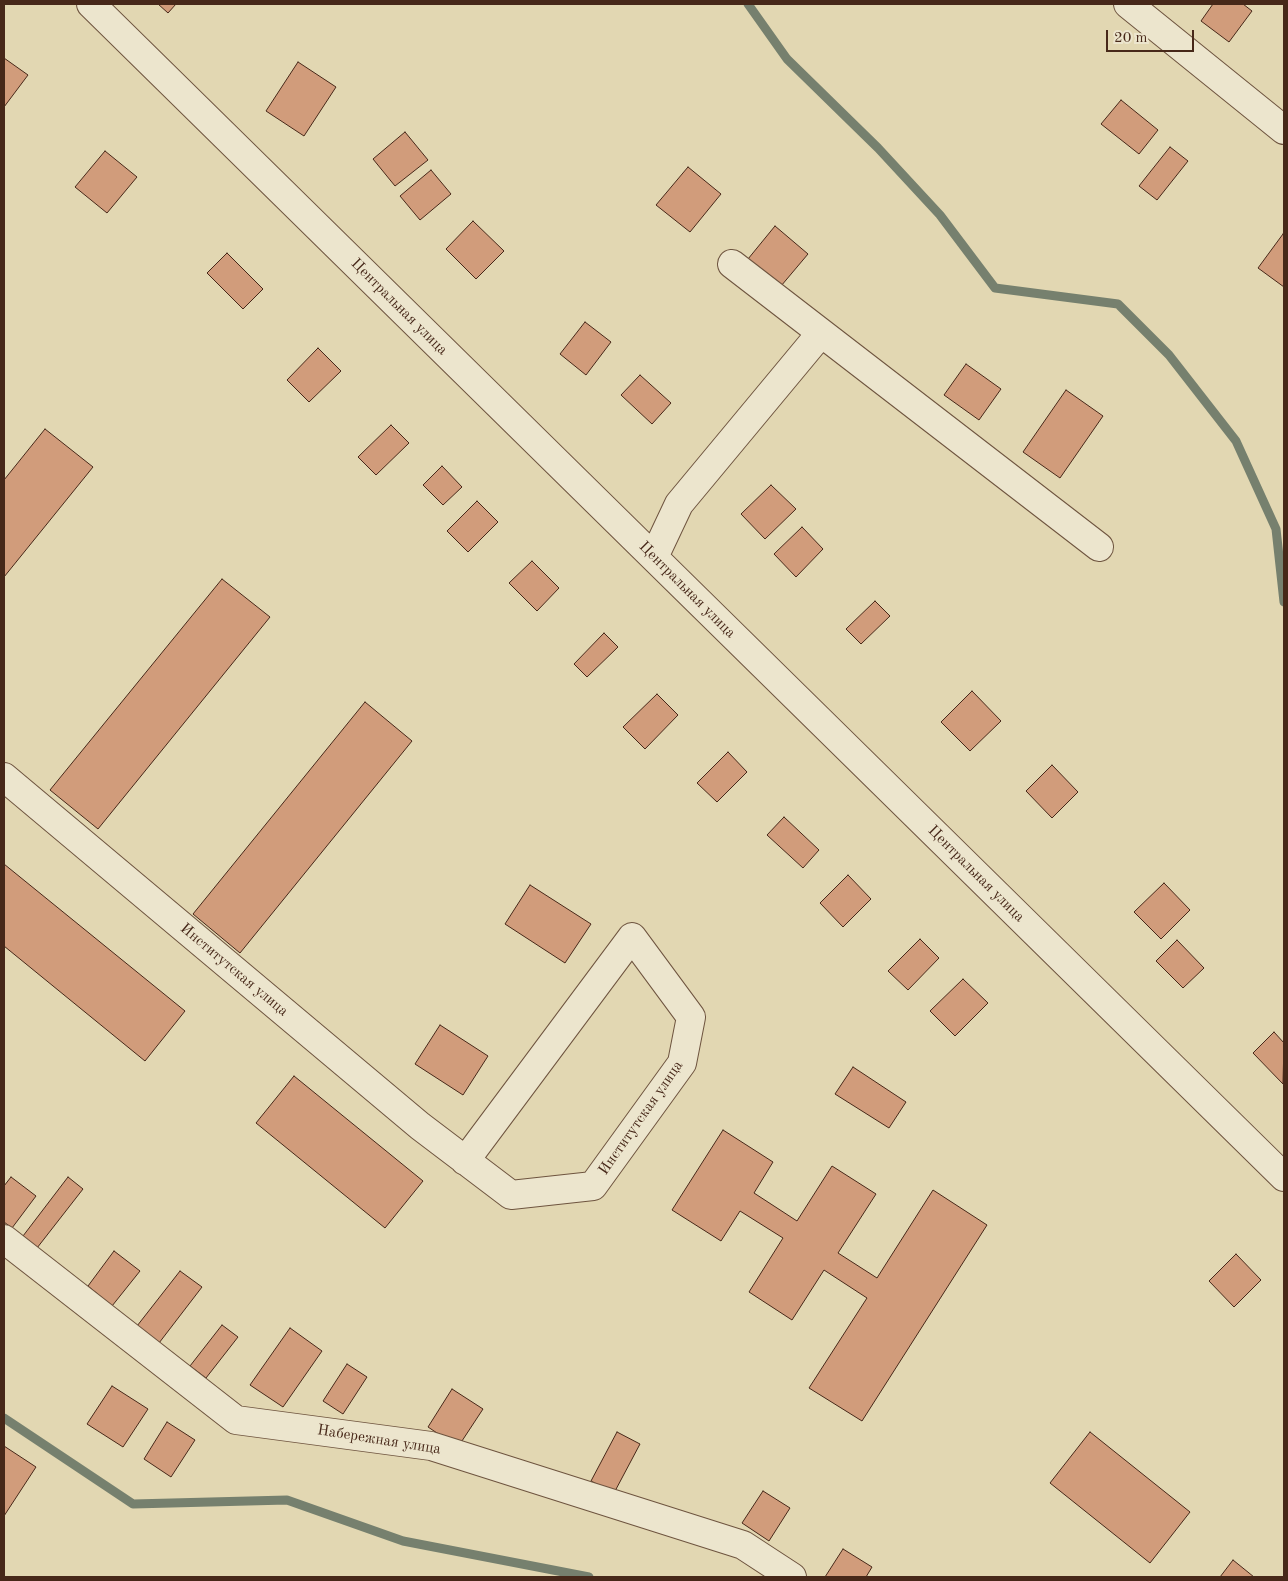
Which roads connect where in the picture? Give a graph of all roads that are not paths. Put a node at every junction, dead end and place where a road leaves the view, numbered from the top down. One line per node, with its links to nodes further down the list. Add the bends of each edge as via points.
1 (91, 4): 7 (street, Центральная улица)
2 (1128, 4): 3 (street)
3 (1284, 130)
4 (732, 264): 5 (street)
5 (821, 333): 6 (street); 7 (street, via 680,504)
6 (1099, 547)
7 (654, 557): 10 (street, Центральная улица)
8 (4, 777): 9 (street, Институтская улица)
9 (465, 1161): 9 (street, Институтская улица, via 511,1195 593,1186 682,1063 692,1017 632,937)
10 (1284, 1177)
11 (4, 1239): 12 (street, Набережная улица, via 236,1420 431,1446 743,1545)
12 (792, 1577)

